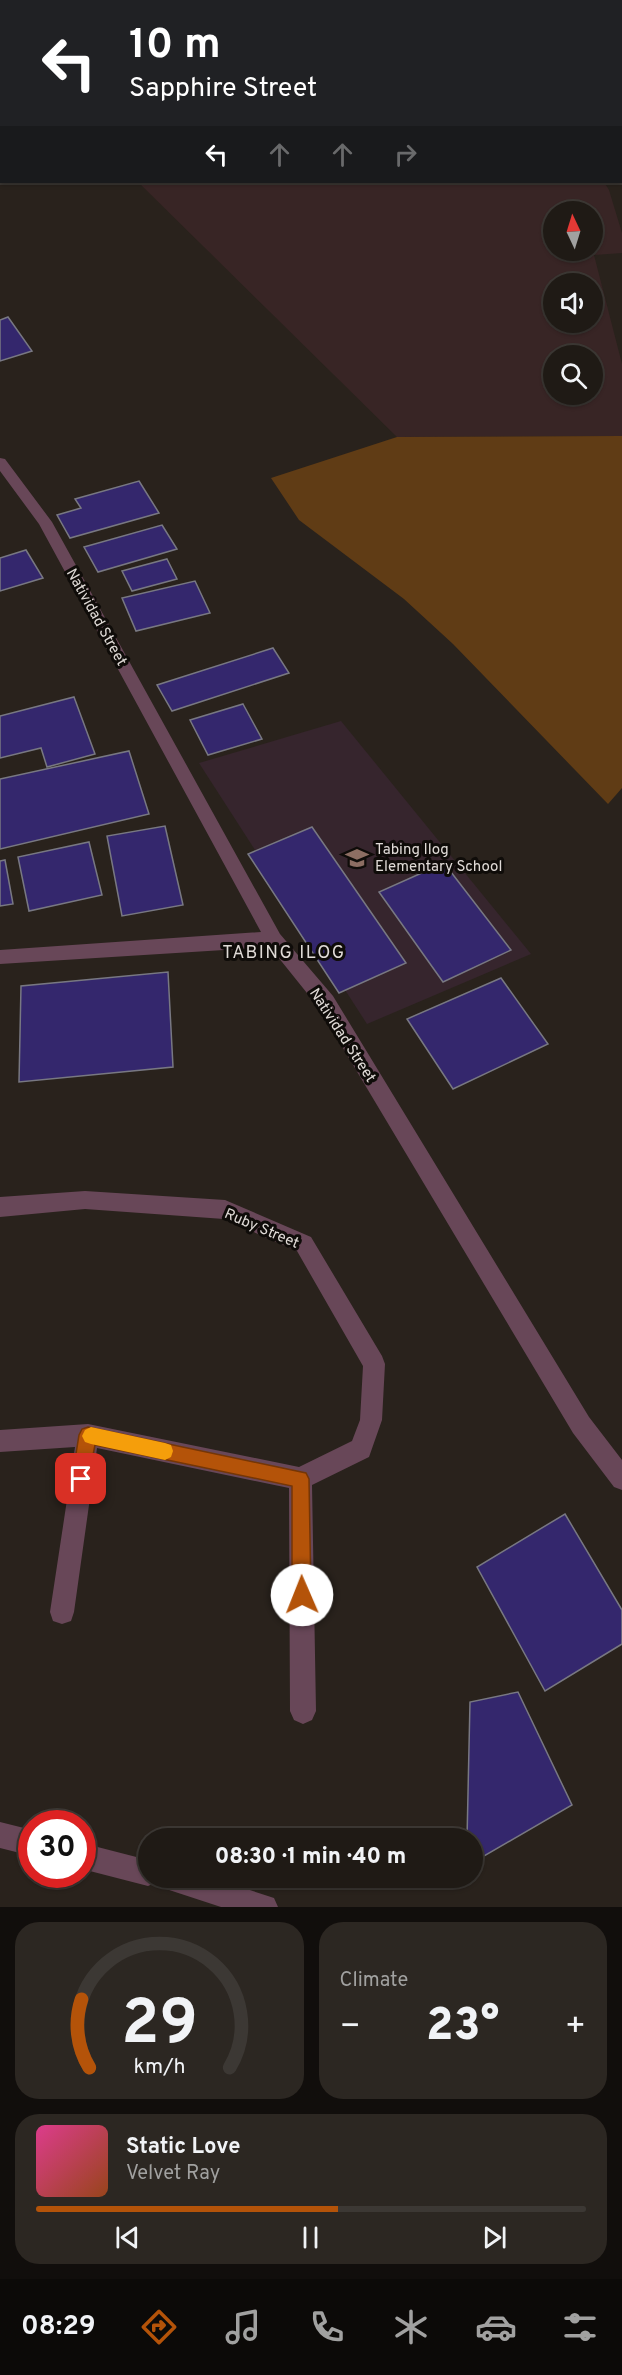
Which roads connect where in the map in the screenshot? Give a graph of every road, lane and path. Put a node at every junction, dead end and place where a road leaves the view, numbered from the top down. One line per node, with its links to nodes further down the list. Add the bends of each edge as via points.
1 (0, 462): 2 (street, Natividad Street, via 45,522)
2 (274, 939): 3 (street); 8 (street, Natividad Street, via 326,1002 580,1425)
3 (0, 957)
4 (0, 1207): 7 (street, Ruby Street, via 85,1200 225,1210 304,1244 374,1364 371,1420 361,1449)
5 (88, 1435): 6 (street); 7 (street); 9 (street)
6 (0, 1441)
7 (300, 1479): 10 (street)
8 (622, 1479)
9 (62, 1612)
10 (303, 1711)
11 (0, 1836): 12 (street)
12 (18, 1840)
13 (96, 1860): 14 (street)
14 (138, 1870)
15 (202, 1888): 16 (street)
16 (266, 1907)

